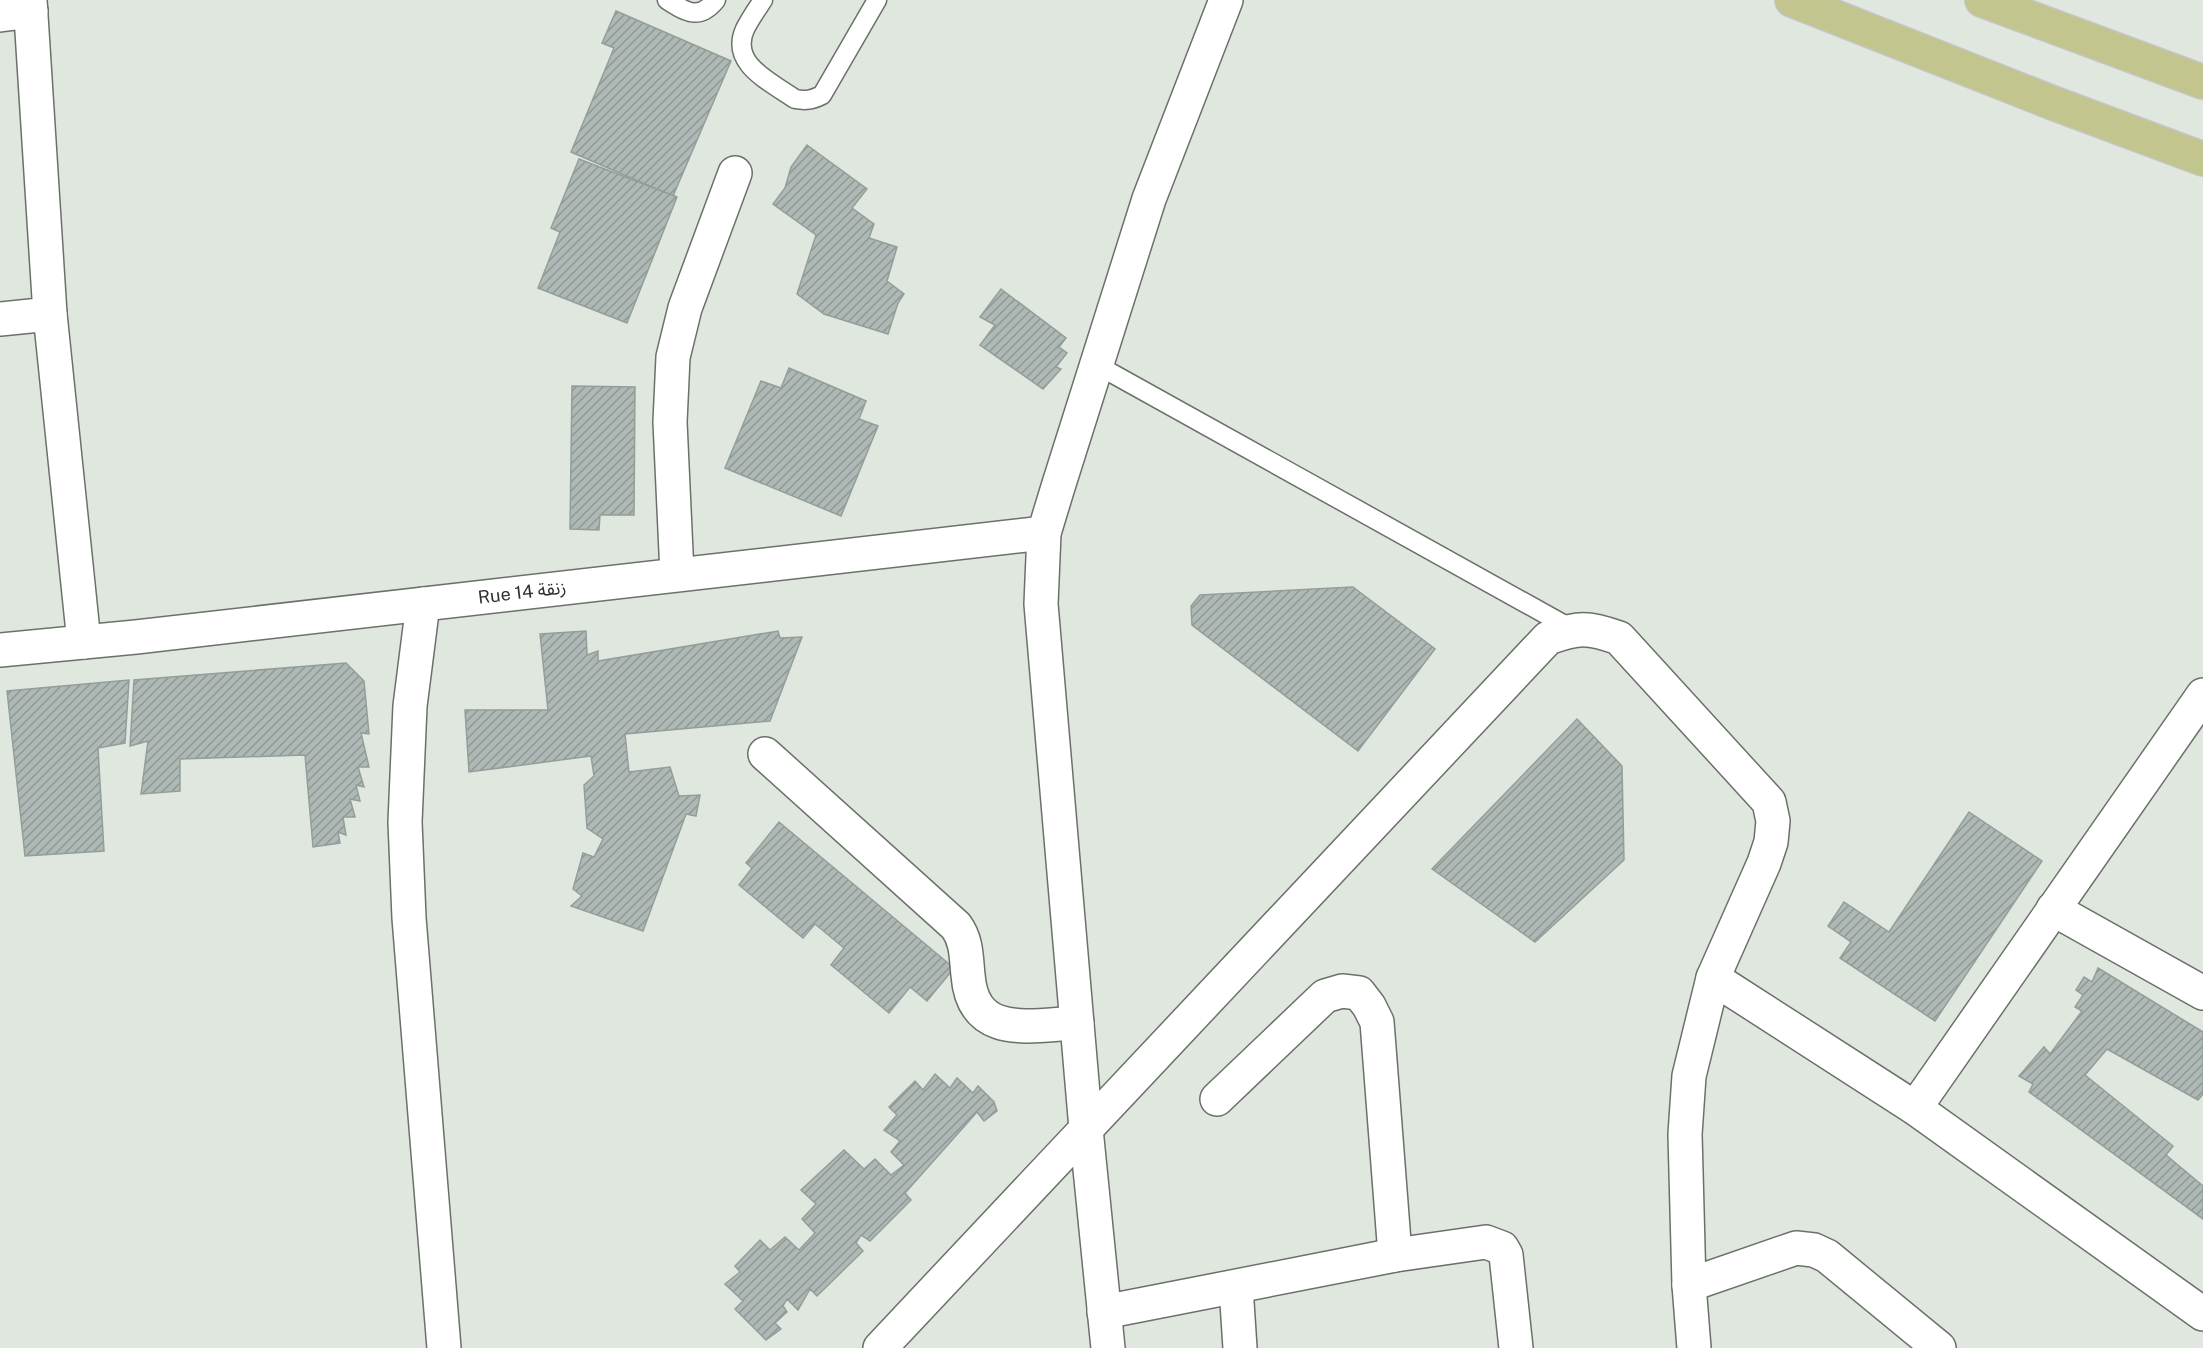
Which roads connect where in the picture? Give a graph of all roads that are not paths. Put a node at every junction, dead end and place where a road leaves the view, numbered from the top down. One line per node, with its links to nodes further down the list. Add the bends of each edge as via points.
1 (667, 0): 2 (lane, via 694,13 702,12)
2 (716, 0)
3 (763, 0): 7 (lane, via 741,41 746,64 795,99 804,101 822,95)
4 (1226, 0): 14 (street, via 1149,199)
5 (1792, 0): 10 (main road)
6 (1982, 0): 9 (main road)
7 (873, 1)
8 (20, 9): 12 (street)
9 (2203, 82)
10 (2203, 159)
11 (735, 173): 16 (street, via 685,308 673,357 670,422)
12 (50, 314): 13 (street); 19 (street)
13 (0, 319)
14 (1097, 365): 15 (street); 18 (lane)
15 (1044, 533): 16 (street, Rue 14 زنقة); 26 (street, via 1041,604)
16 (676, 574): 17 (street, Rue 14 زنقة)
17 (423, 604): 19 (street, Rue 14 زنقة); 35 (street, via 410,706 405,822 409,918)
18 (1572, 629): 24 (street, via 1594,629 1619,638 1769,802 1773,821 1771,842); 29 (street, via 1548,638)
19 (84, 642): 20 (street, Rue 14 زنقة)
20 (0, 650)
21 (2203, 695): 23 (street)
22 (765, 754): 26 (street, via 956,926 966,945 971,996 993,1021 1008,1026)
23 (2053, 909): 25 (street); 28 (street)
24 (1713, 978): 28 (street); 31 (street, via 1689,1076 1685,1134)
25 (2203, 993)
26 (1077, 1023): 29 (street)
27 (1217, 1099): 30 (street, via 1325,996 1342,991 1359,993 1377,1022)
28 (1915, 1108): 34 (street)
29 (1086, 1129): 33 (street); 36 (street)
30 (1395, 1255): 32 (street); 39 (street, via 1486,1242 1502,1248)
31 (1689, 1285): 40 (street); 41 (street, via 1796,1248 1814,1250 1827,1256)
32 (1236, 1287): 33 (street); 38 (street)
33 (1104, 1312): 37 (street)
34 (2203, 1314)
35 (444, 1348)
36 (880, 1348)
37 (1108, 1348)
38 (1240, 1348)
39 (1516, 1348)
40 (1694, 1348)
41 (1939, 1348)

